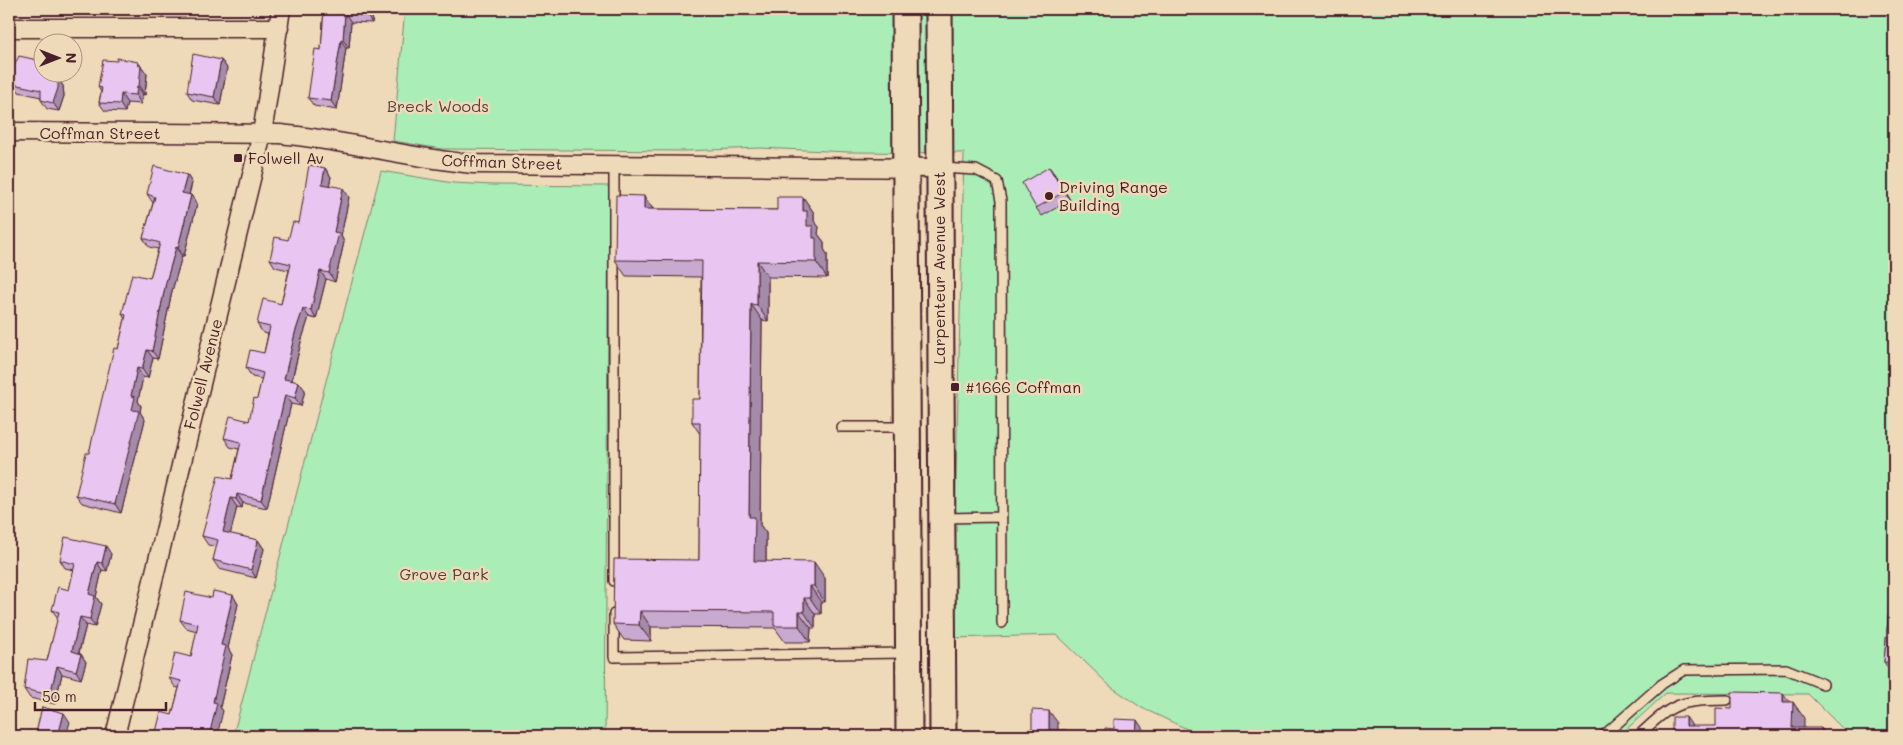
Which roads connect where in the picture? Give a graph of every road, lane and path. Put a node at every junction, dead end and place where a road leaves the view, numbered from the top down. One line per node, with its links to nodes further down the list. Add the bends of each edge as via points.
1 (281, 9): 5 (street, Folwell Avenue)
2 (905, 9): 9 (main road, Larpenteur Avenue West)
3 (938, 9): 10 (main road, Larpenteur Avenue West)
4 (9, 28): 5 (street)
5 (279, 28): 7 (street, Folwell Avenue)
6 (9, 132): 7 (street, Coffman Street)
7 (262, 134): 8 (street, Coffman Street, via 315,137 423,159 474,164); 21 (street, Folwell Avenue)
8 (614, 164): 9 (street, Coffman Street); 15 (lane)
9 (905, 168): 10 (street, Coffman Street); 12 (main road, Larpenteur Avenue West)
10 (938, 168): 13 (lane, via 976,170 997,181 1001,201); 14 (main road, Larpenteur Avenue West)
11 (841, 427): 12 (lane)
12 (907, 428): 18 (main road, Larpenteur Avenue West)
13 (1001, 517): 14 (lane); 17 (lane)
14 (941, 518): 23 (main road, Larpenteur Avenue West)
15 (614, 588)
16 (614, 608): 18 (lane, via 614,657)
17 (1002, 623)
18 (908, 653): 22 (main road, Larpenteur Avenue West)
19 (1823, 684): 24 (lane, via 1786,669 1684,670 1662,684)
20 (1727, 700): 25 (lane, via 1692,701 1675,706)
21 (115, 736)
22 (909, 736)
23 (943, 736)
24 (1603, 736)
25 (1638, 736)

